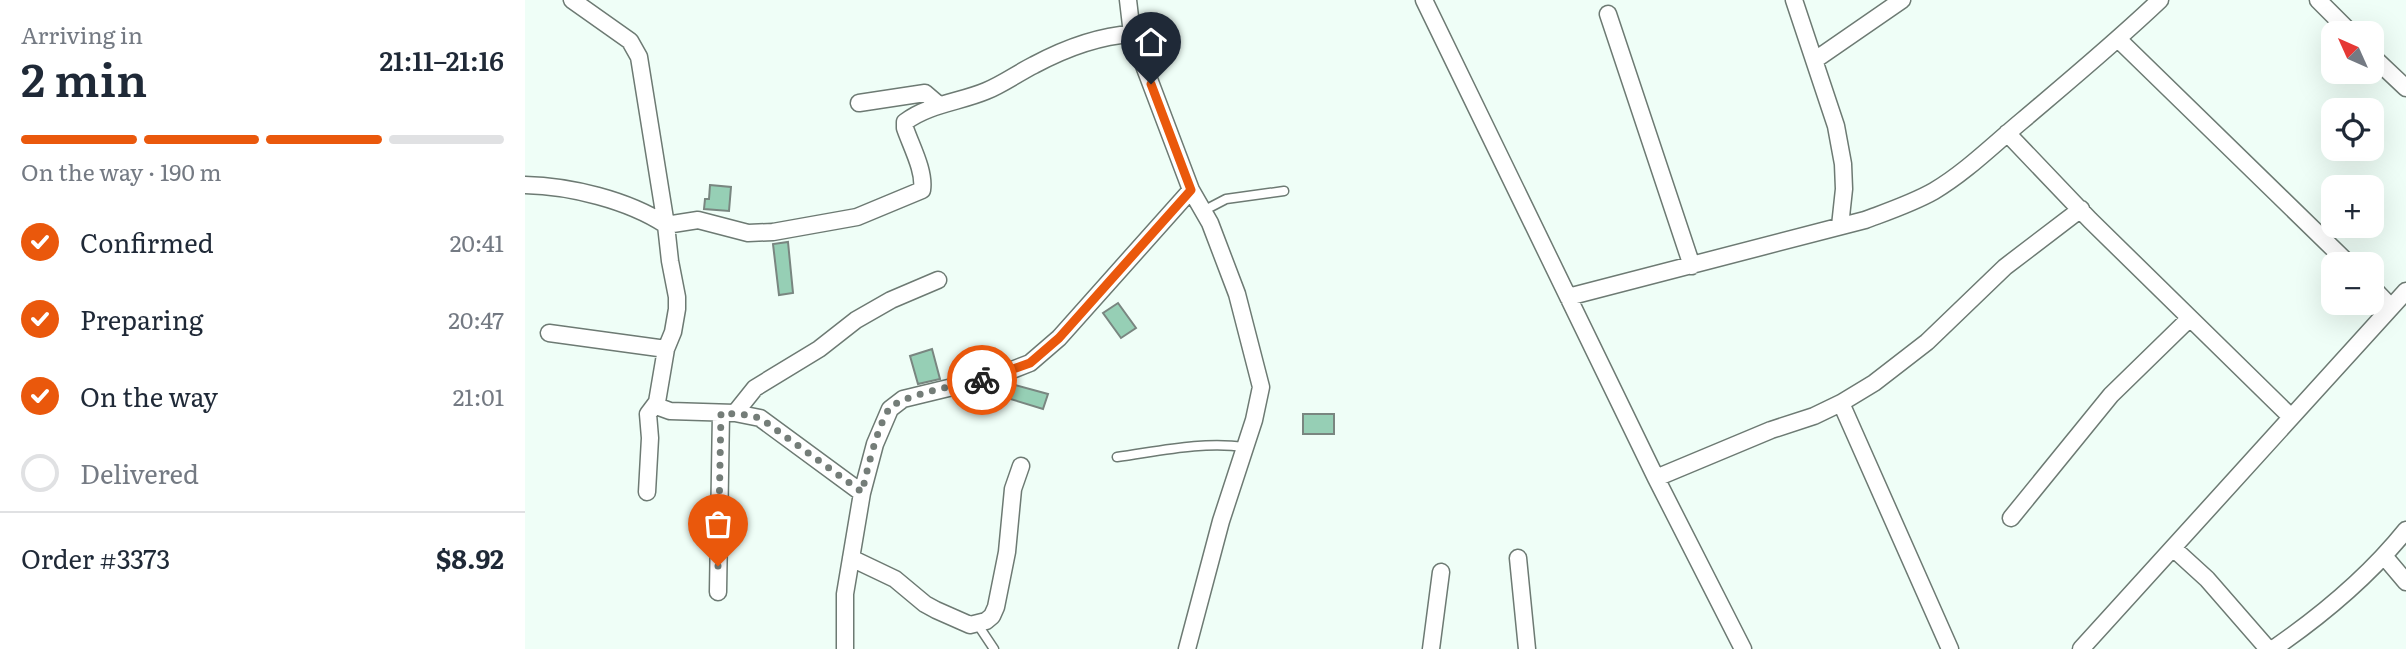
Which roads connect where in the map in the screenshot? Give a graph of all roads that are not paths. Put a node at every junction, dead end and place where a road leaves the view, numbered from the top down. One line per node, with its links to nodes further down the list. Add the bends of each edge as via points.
1 (572, 0): 23 (street, via 630,41 639,57)
2 (1128, 0): 10 (street)
3 (1424, 0): 29 (street)
4 (1794, 0): 12 (street)
5 (1902, 0): 12 (street)
6 (2160, 0): 11 (street)
7 (2318, 0): 9 (street)
8 (1608, 13): 26 (street)
9 (2341, 21)
10 (1132, 34): 16 (street, via 1086,43 1034,64 983,93); 19 (street)
11 (2118, 39): 17 (street); 25 (street)
12 (1815, 60): 24 (street, via 1843,164)
13 (2384, 67): 14 (street)
14 (2406, 88)
15 (859, 103): 16 (street, via 925,93)
16 (939, 105): 23 (street, via 905,122 923,185 917,193 857,217 773,232 748,233 698,220)
17 (2007, 134): 21 (street); 24 (street, via 1935,190)
18 (525, 185): 23 (street, via 577,191 648,213)
19 (1191, 190): 22 (street); 44 (street, via 1059,338 1030,363 903,400 890,409)
20 (1284, 191): 22 (lane, via 1226,199)
21 (2081, 209): 32 (street); 36 (street, via 2005,267 1927,342)
22 (1203, 211): 39 (street, via 1237,294 1261,387)
23 (666, 225): 34 (street, via 677,298)
24 (1840, 226): 26 (street)
25 (2337, 252)
26 (1692, 265): 29 (street)
27 (938, 280): 37 (street, via 856,320 755,388)
28 (2406, 291): 31 (street)
29 (1567, 297): 42 (street)
30 (2384, 300): 31 (street)
31 (2391, 307): 38 (street)
32 (2190, 317): 38 (street); 45 (street, via 2111,395)
33 (549, 333): 34 (street)
34 (666, 349): 35 (street)
35 (657, 402): 37 (street, via 670,411); 43 (street, via 648,414)
36 (1841, 403): 42 (street); 61 (street)
37 (728, 413): 44 (street, via 760,418); 53 (street)
38 (2291, 417): 47 (street)
39 (1245, 447): 40 (lane, via 1216,444); 57 (street)
40 (1117, 457)
41 (1021, 466): 54 (street, via 1013,489 996,607 992,616)
42 (1655, 478): 60 (street)
43 (647, 492)
44 (862, 492): 49 (street)
45 (2011, 519)
46 (2406, 530): 48 (street)
47 (2172, 548): 62 (street); 63 (street, via 2207,579)
48 (2384, 556): 52 (street); 63 (street)
49 (851, 558): 54 (street, via 895,579 925,604); 55 (street, via 845,594)
50 (1518, 558): 59 (street)
51 (1441, 572): 58 (street)
52 (2406, 582)
53 (718, 592)
54 (978, 625): 56 (lane)
55 (845, 649)
56 (994, 649)
57 (1187, 649)
58 (1431, 649)
59 (1527, 649)
60 (1743, 649)
61 (1950, 649)
62 (2081, 649)
63 (2270, 649)

